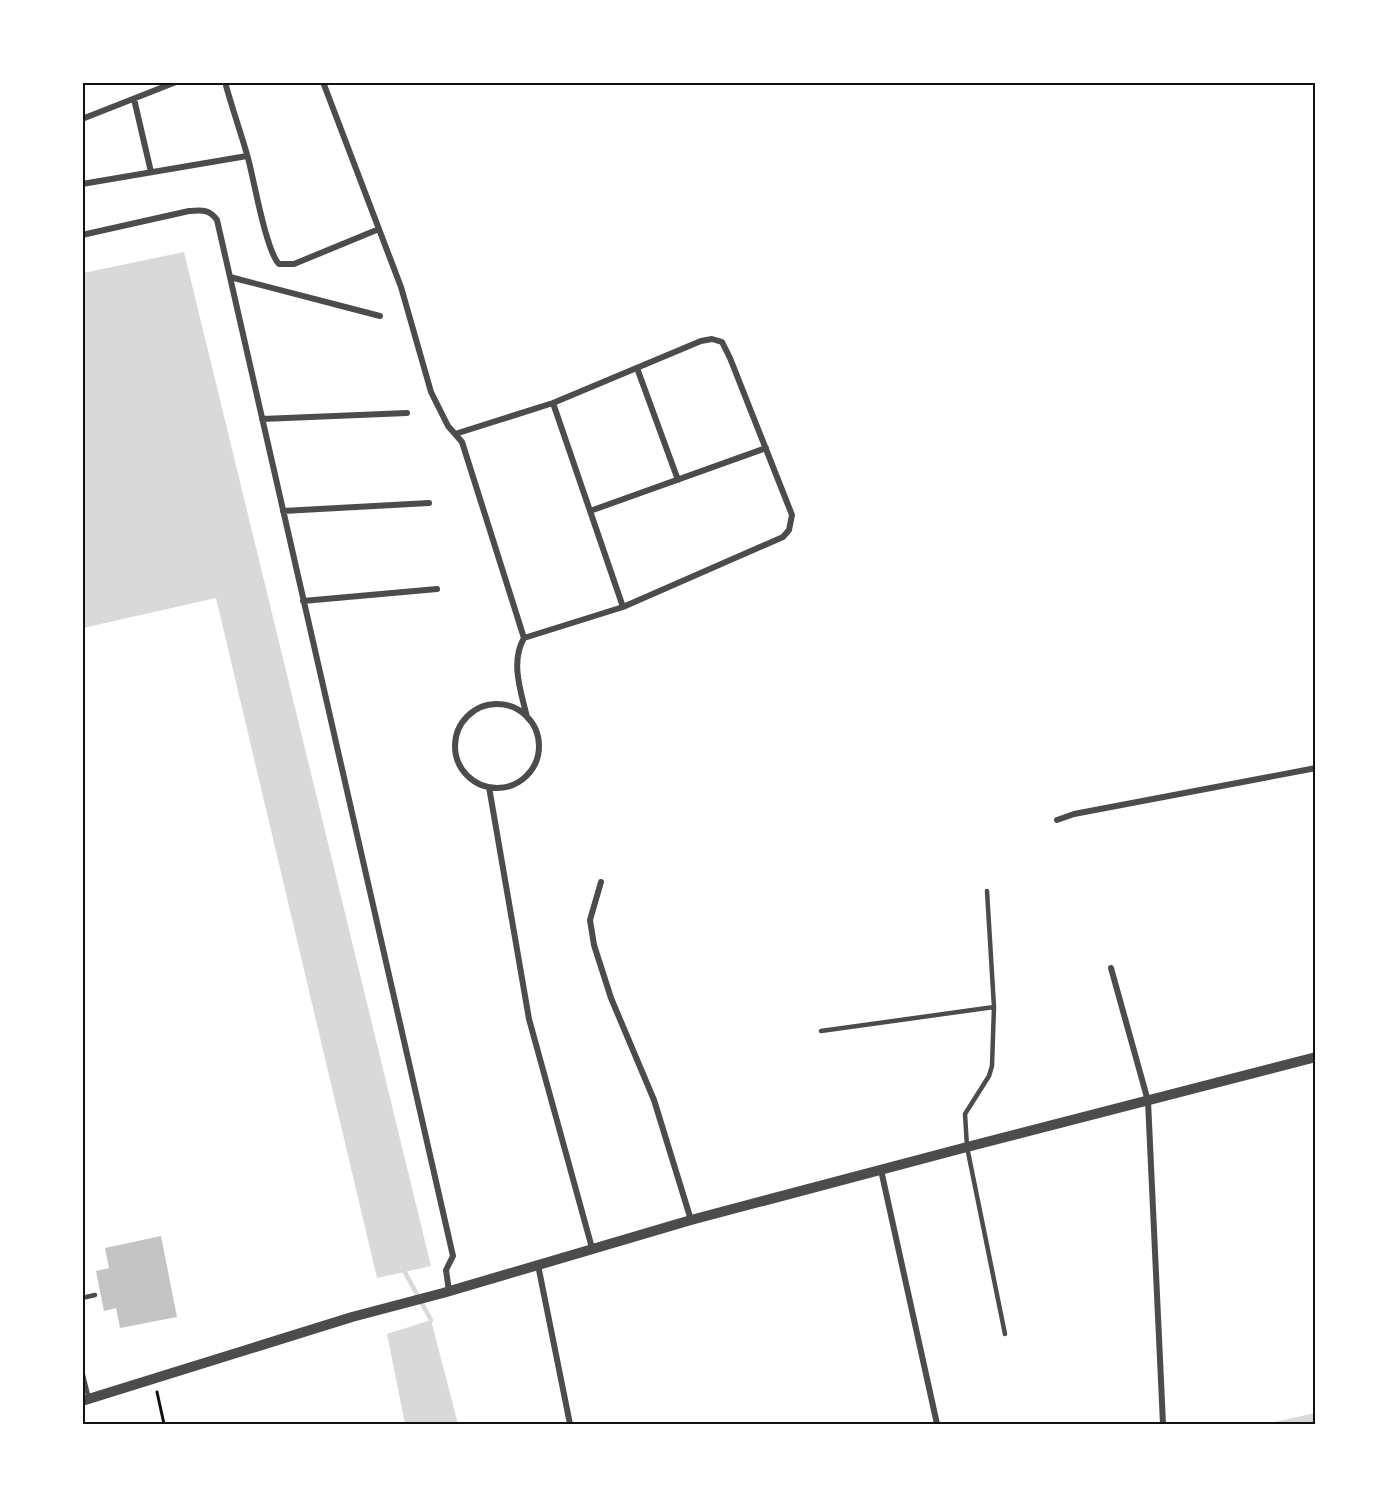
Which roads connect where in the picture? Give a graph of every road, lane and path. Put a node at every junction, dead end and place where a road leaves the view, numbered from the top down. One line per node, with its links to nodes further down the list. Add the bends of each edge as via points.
1 (176, 82): 4 (street)
2 (225, 82): 6 (street)
3 (323, 82): 9 (street)
4 (134, 99): 5 (street); 7 (street)
5 (82, 119)
6 (247, 156): 7 (street); 9 (street, via 267,238 279,264 294,264)
7 (151, 172): 8 (street)
8 (82, 184)
9 (379, 229): 17 (street, via 401,286 431,392)
10 (82, 235): 11 (street, via 189,211 212,213)
11 (231, 277): 12 (street); 16 (street)
12 (380, 316)
13 (637, 368): 14 (street); 18 (street, via 701,341 722,342); 19 (street)
14 (553, 403): 17 (street); 22 (street)
15 (407, 413): 16 (street)
16 (262, 419): 21 (street)
17 (455, 434): 26 (street, via 462,442)
18 (766, 448): 19 (street); 25 (street, via 792,515 783,537)
19 (678, 480): 22 (street)
20 (429, 503): 21 (street)
21 (283, 511): 24 (street)
22 (590, 511): 25 (street)
23 (437, 589): 24 (street)
24 (303, 601): 43 (street, via 453,1256 446,1270)
25 (623, 608): 26 (street)
26 (524, 638): 27 (street, via 517,659)
27 (527, 717): 29 (street, via 538,737 537,760 531,771 513,785); 29 (street, via 506,705 494,705 472,713 458,732 456,756 461,767)
28 (1316, 768): 30 (street)
29 (489, 788): 41 (street, via 529,1019)
30 (1057, 820)
31 (600, 882): 40 (street, via 590,920 594,945 611,998 654,1100)
32 (987, 891): 34 (lane)
33 (1111, 968): 37 (street)
34 (994, 1007): 35 (lane); 38 (lane, via 992,1066 965,1114)
35 (821, 1031)
36 (1316, 1057): 37 (street)
37 (1148, 1101): 38 (street); 53 (street)
38 (966, 1147): 39 (street); 46 (lane)
39 (881, 1170): 40 (street); 52 (street)
40 (691, 1220): 41 (street)
41 (592, 1248): 42 (street)
42 (538, 1265): 43 (street); 51 (street)
43 (446, 1292): 48 (street)
44 (95, 1295): 45 (lane)
45 (82, 1298)
46 (1005, 1334)
47 (82, 1371): 49 (lane)
48 (153, 1379): 49 (street); 50 (path)
49 (86, 1400)
50 (164, 1425)
51 (570, 1425)
52 (937, 1425)
53 (1163, 1425)

